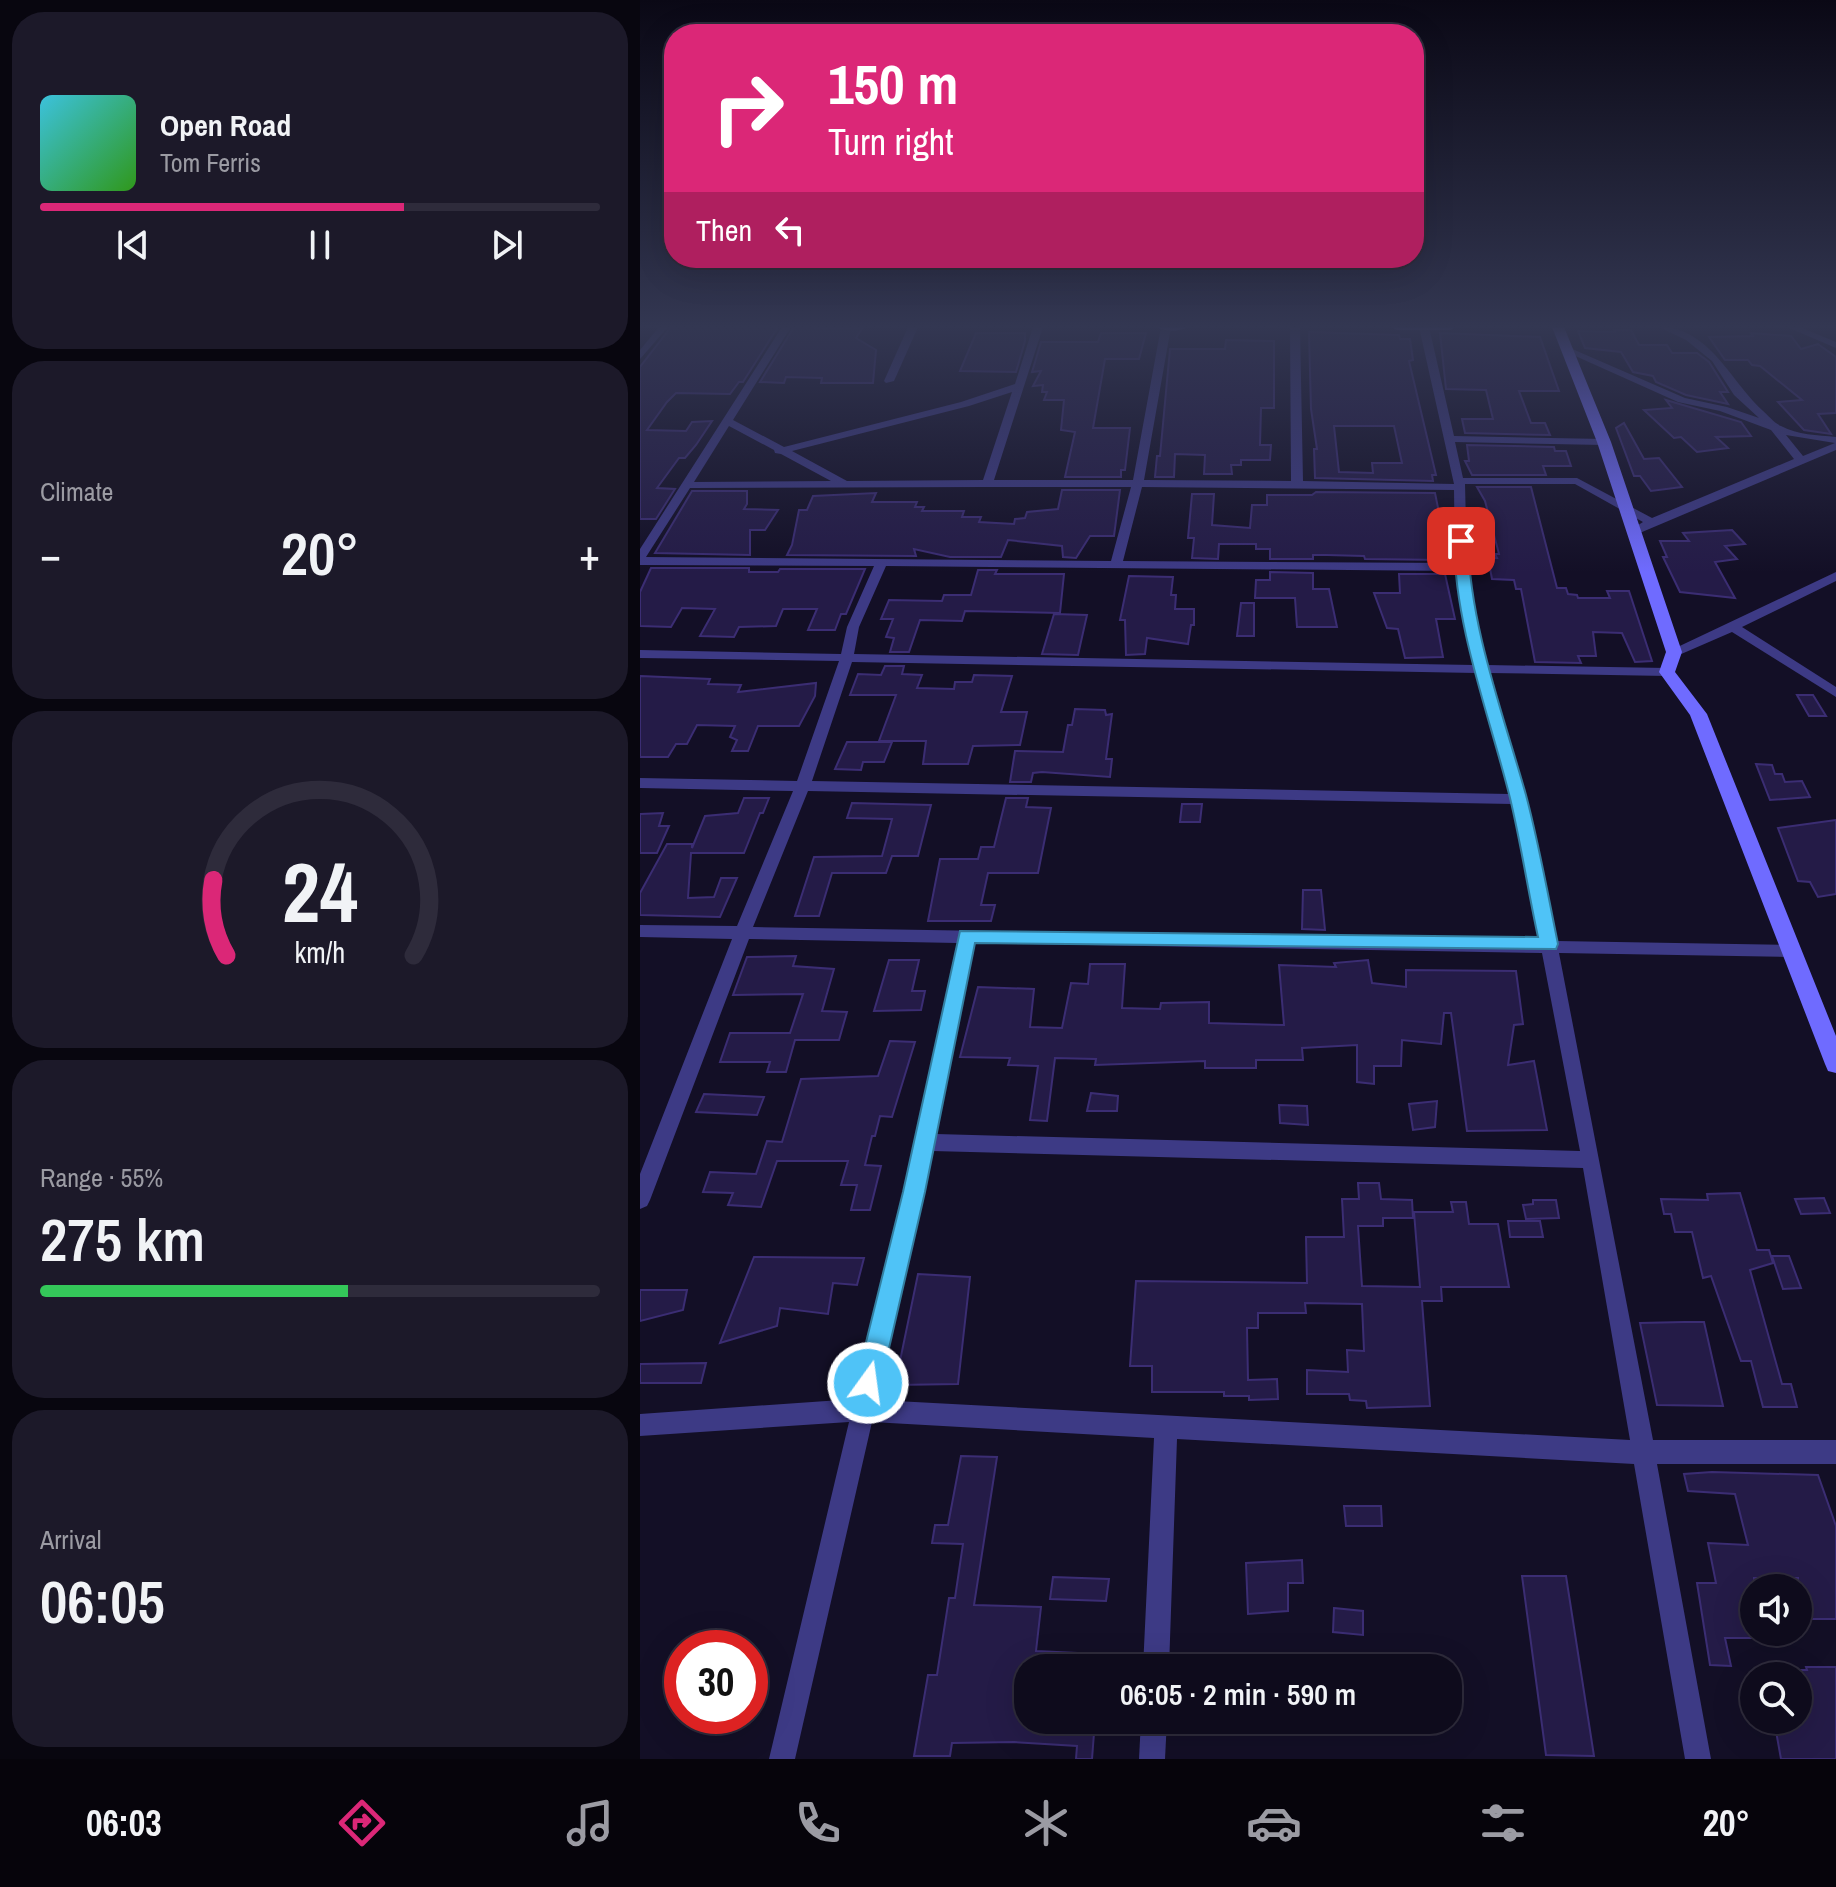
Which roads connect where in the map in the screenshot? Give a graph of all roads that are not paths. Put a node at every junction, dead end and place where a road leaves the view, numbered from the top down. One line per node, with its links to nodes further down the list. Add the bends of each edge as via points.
1 (735, 409): 10 (street)
2 (945, 409): 15 (street)
3 (1012, 409): 22 (street)
4 (1151, 409): 17 (street)
5 (1296, 409): 18 (street)
6 (1443, 409): 12 (street)
7 (1591, 409): 13 (street)
8 (1723, 409): 11 (street)
9 (1755, 409): 11 (street)
10 (728, 421): 15 (street); 20 (street)
11 (1774, 427): 14 (street); 16 (street)
12 (1450, 439): 13 (street); 19 (street)
13 (1604, 442): 23 (street)
14 (1836, 443): 16 (street)
15 (779, 451): 21 (street)
16 (1800, 459): 24 (street)
17 (1138, 481): 18 (street); 22 (street); 27 (street)
18 (1297, 483): 19 (street)
19 (1460, 484): 23 (street, via 1577,481); 29 (street)
20 (687, 485): 21 (street); 26 (street)
21 (847, 485): 22 (street)
22 (987, 485)
23 (1626, 507): 24 (street); 25 (street)
24 (1651, 522): 25 (street)
25 (1635, 531): 34 (street)
26 (640, 560): 28 (street)
27 (1117, 562): 28 (street); 29 (street)
28 (881, 564): 33 (street, via 853,627)
29 (1461, 567): 35 (street)
30 (1836, 576): 31 (street)
31 (1733, 627): 34 (street); 36 (street)
32 (640, 654): 33 (street)
33 (846, 660): 35 (street); 38 (street)
34 (1671, 662): 35 (street); 44 (street, via 1698,714)
35 (1482, 671): 39 (street)
36 (1836, 693)
37 (640, 783): 38 (street)
38 (802, 788): 39 (street); 41 (street)
39 (1518, 799): 43 (street)
40 (640, 931): 41 (street)
41 (743, 932): 42 (street); 48 (street)
42 (967, 936): 43 (street); 46 (street)
43 (1549, 944): 44 (street); 47 (street)
44 (1791, 951): 45 (street)
45 (1836, 1064)
46 (925, 1142): 47 (street); 49 (street)
47 (1591, 1160): 52 (street)
48 (640, 1200)
49 (862, 1410): 50 (street); 51 (street); 56 (street)
50 (640, 1425)
51 (1166, 1429): 52 (street); 54 (street)
52 (1644, 1451): 53 (street); 58 (street)
53 (1836, 1452)
54 (1157, 1654)
55 (1153, 1734): 57 (street)
56 (782, 1759)
57 (1152, 1759)
58 (1698, 1759)

